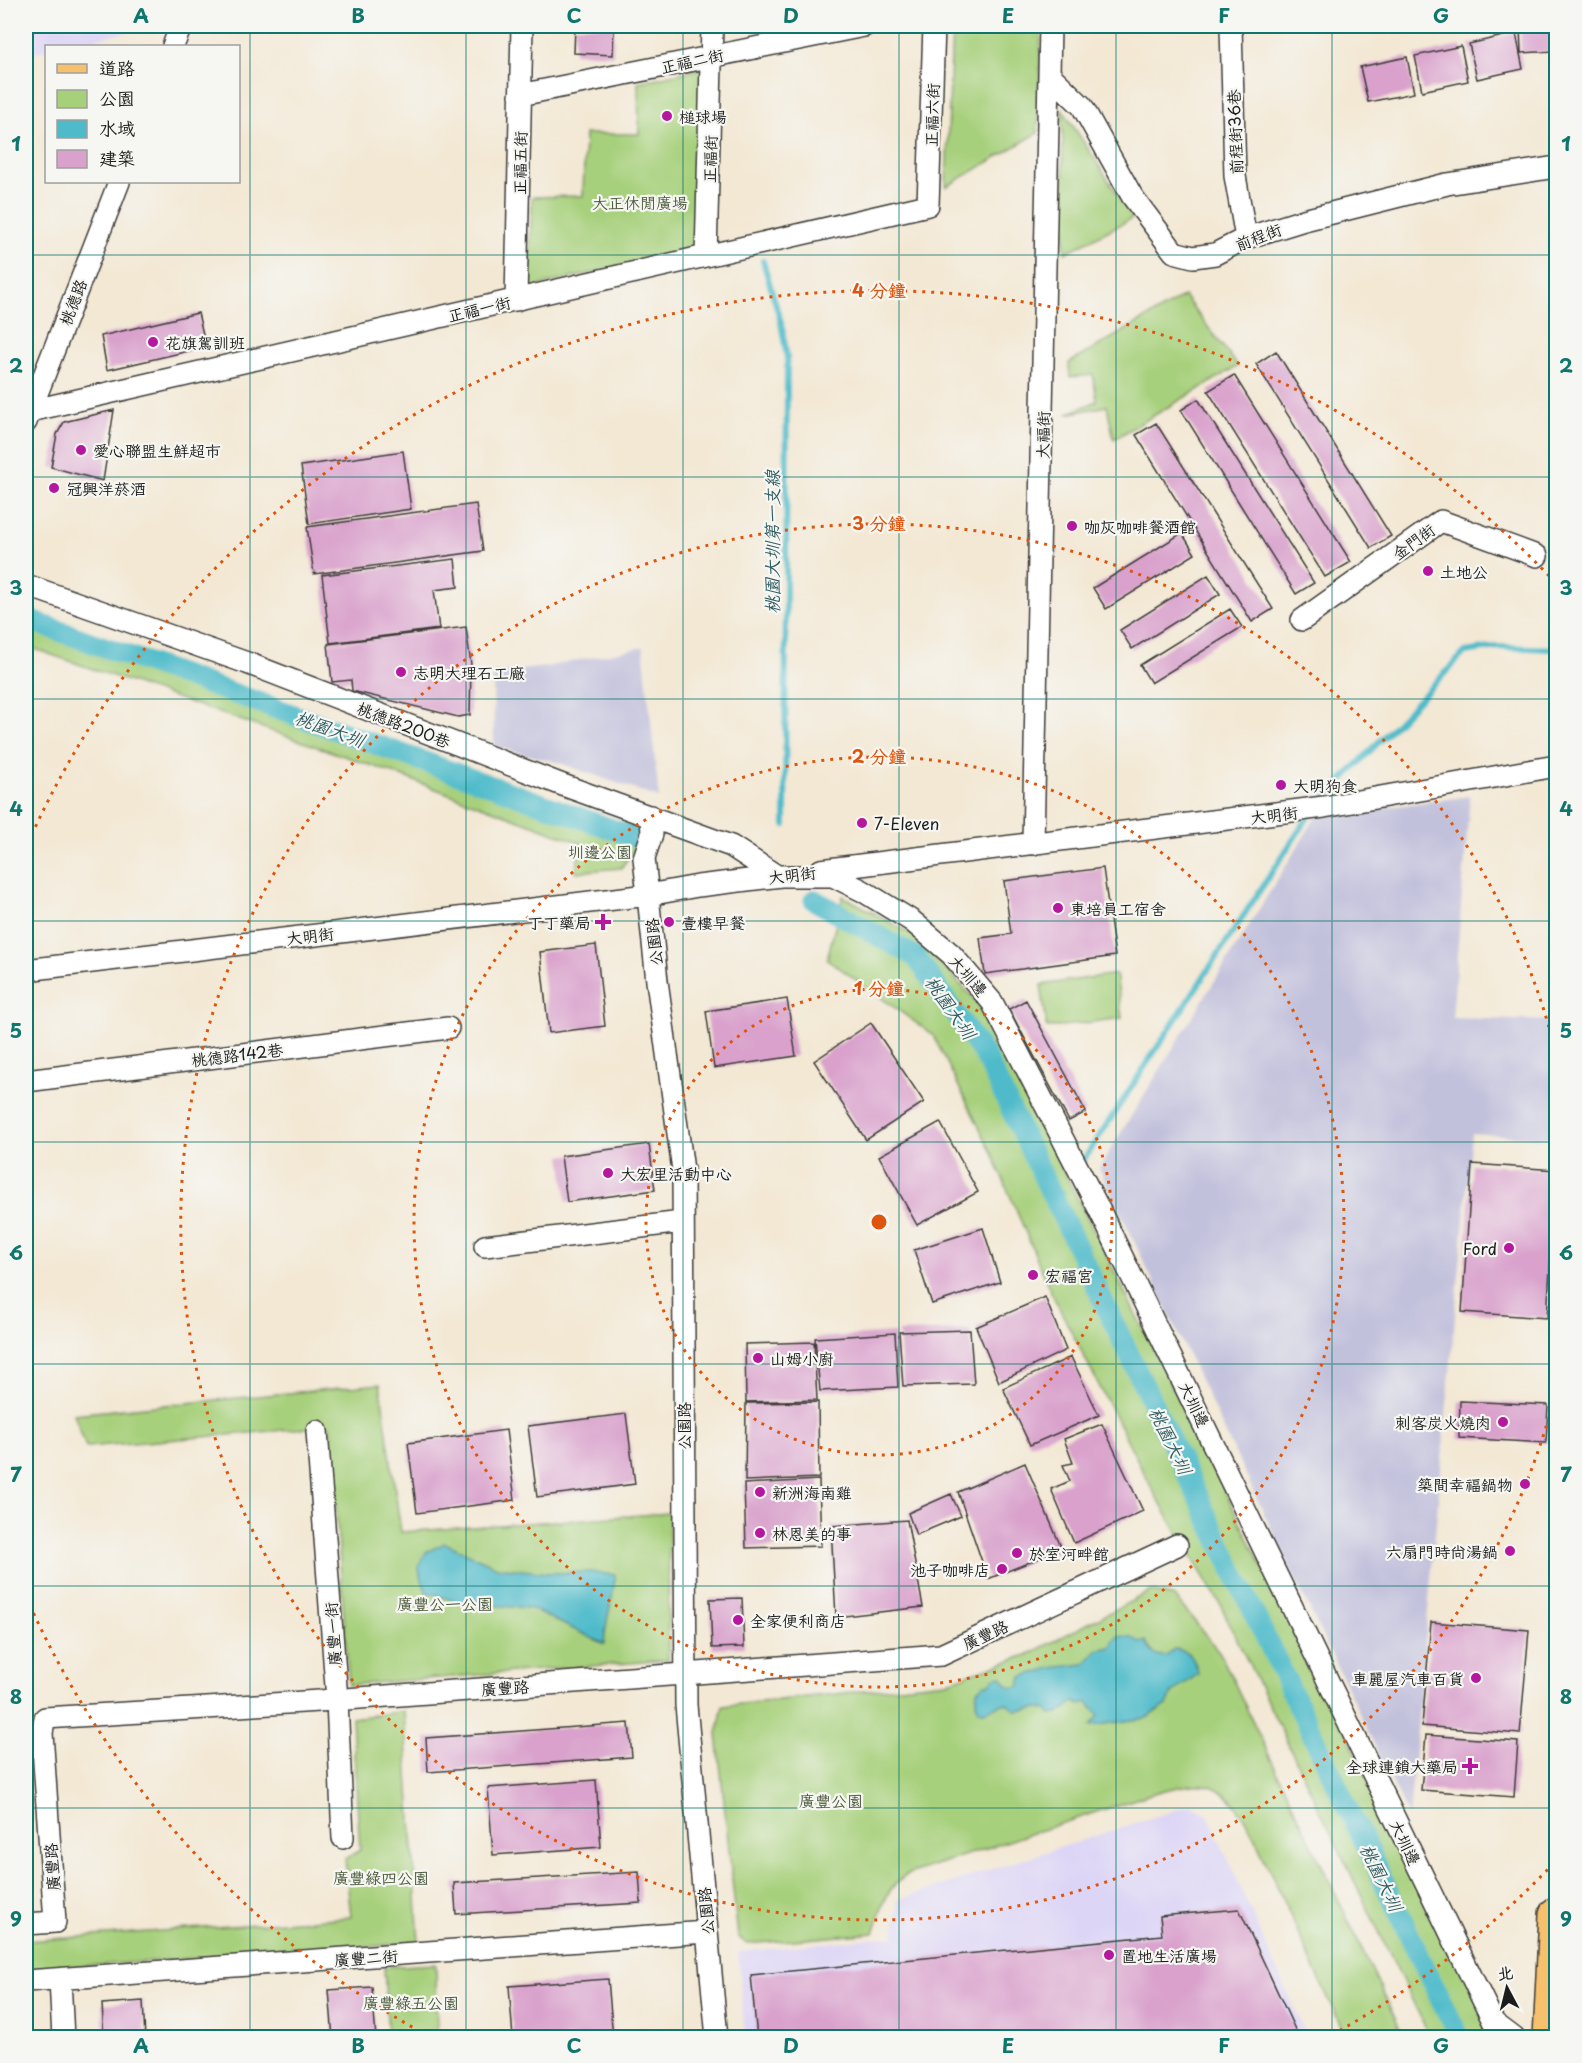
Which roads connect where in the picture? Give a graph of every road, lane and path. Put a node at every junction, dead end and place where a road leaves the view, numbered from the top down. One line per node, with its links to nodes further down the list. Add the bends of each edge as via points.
1 (181, 26): 8 (street)
2 (522, 26): 11 (street, 正福五街)
3 (712, 26): 9 (street, 正福街)
4 (864, 26): 9 (street, 正福二街)
5 (934, 26): 14 (street, 正福六街)
6 (1050, 26): 10 (street, 大福街)
7 (1231, 26): 15 (street, 前程街36巷, via 1235,176)
8 (173, 45)
9 (711, 56): 11 (street, 正福二街); 16 (street, 正福街)
10 (1049, 74): 15 (street, 前程街, via 1082,106 1132,196 1174,252 1193,257 1215,254); 24 (street, 大福街)
11 (520, 95): 17 (street, 正福五街)
12 (1557, 167): 15 (street, 前程街, via 1447,184)
13 (119, 183): 18 (street, 桃德路)
14 (928, 205): 16 (street, 正福一街)
15 (1246, 238)
16 (706, 256): 17 (street, 正福一街)
17 (516, 300): 18 (street, 正福一街)
18 (28, 417)
19 (1537, 556): 21 (street, 金門街, via 1441,521)
20 (26, 585): 23 (street, 桃德路200巷, via 247,663)
21 (1302, 620)
22 (1557, 766): 24 (street, 大明街, via 1315,809)
23 (651, 816): 25 (street, 桃德路200巷, via 731,846); 26 (street, 公園路, via 652,834 644,858)
24 (1033, 844): 25 (street, 大明街)
25 (777, 876): 26 (street, 大明街); 44 (street, 大圳邊, via 833,876 863,891 912,921 951,954 992,1002 1100,1209 1494,2023)
26 (648, 895): 27 (street, 大明街); 30 (street, 公園路, via 683,1170)
27 (26, 970)
28 (448, 1028): 29 (street, 桃德路142巷)
29 (26, 1081)
30 (682, 1222): 31 (street); 34 (street, 公園路)
31 (485, 1246)
32 (317, 1431): 35 (street, 廣豐一街)
33 (1177, 1545): 34 (street, 廣豐路, via 941,1655)
34 (686, 1674): 35 (street, 廣豐路); 39 (street, 公園路)
35 (337, 1700): 36 (street, 廣豐一街); 38 (street, 廣豐路, via 45,1718 42,1734 55,1922)
36 (344, 1838)
37 (1557, 1914): 45 (main road)
38 (26, 1924)
39 (706, 1932): 40 (street, 廣豐二街); 43 (street, 公園路)
40 (60, 1979): 41 (street, 廣豐二街); 42 (street)
41 (26, 1982)
42 (63, 2037)
43 (717, 2037)
44 (1514, 2037)
45 (1550, 2037)

